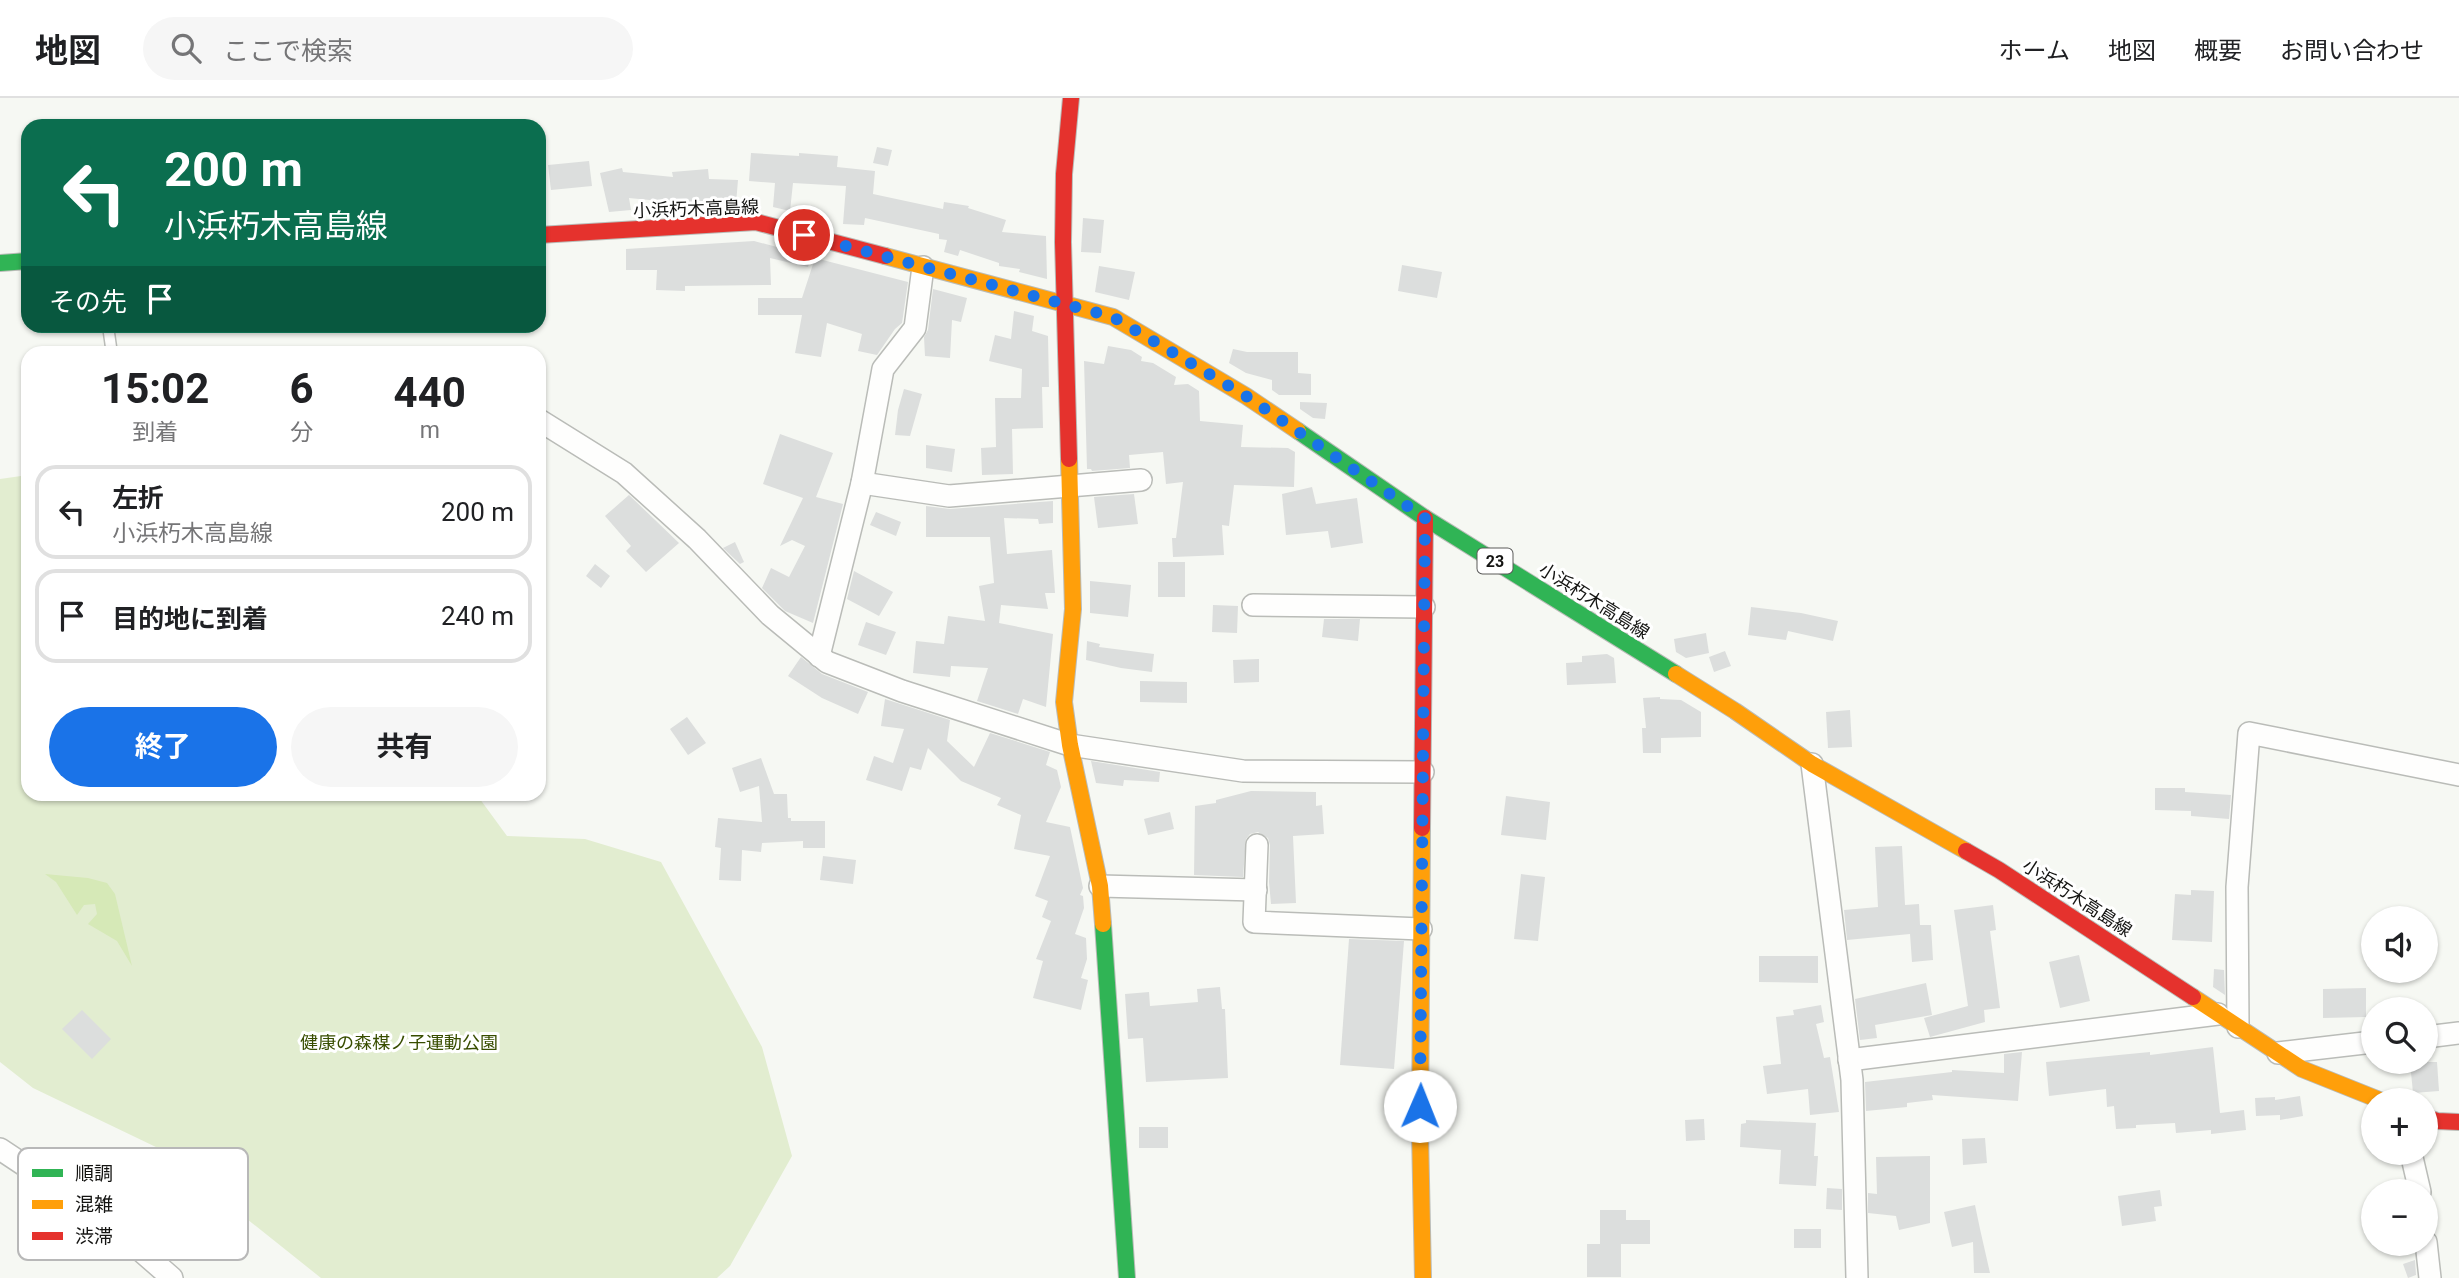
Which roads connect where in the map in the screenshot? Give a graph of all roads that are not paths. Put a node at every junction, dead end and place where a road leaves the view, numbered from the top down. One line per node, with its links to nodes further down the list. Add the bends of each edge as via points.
1 (1070, 98): 6 (main road, via 1064,174)
2 (546, 235): 5 (main road, 小浜朽木高島線 / 23, via 756,222)
3 (21, 261): 4 (main road)
4 (0, 262)
5 (923, 267): 6 (main road, 小浜朽木高島線 / 23); 9 (street, via 915,328 883,369)
6 (1065, 304): 10 (main road); 11 (main road, 小浜朽木高島線 / 23, via 1113,317 1224,383)
7 (546, 424): 14 (street, via 624,473 697,539 770,615)
8 (1141, 480): 10 (street)
9 (862, 483): 10 (street, via 948,496); 14 (street)
10 (1069, 486): 15 (main road, via 1073,609 1064,702)
11 (1425, 518): 13 (main road); 16 (main road, 小浜朽木高島線 / 23)
12 (1253, 605): 13 (street)
13 (1424, 607): 17 (main road)
14 (819, 656): 15 (street, via 902,691)
15 (1070, 745): 17 (street, via 1243,771); 20 (main road)
16 (1812, 764): 23 (main road, 小浜朽木高島線 / 23, via 1999,870); 29 (street)
17 (1423, 772): 22 (main road)
18 (2459, 775): 24 (street, via 2249,733 2237,887)
19 (1257, 845): 21 (street)
20 (1100, 886): 21 (street); 38 (main road)
21 (1256, 890): 22 (street, via 1254,922)
22 (1421, 929): 39 (main road)
23 (2218, 1014): 24 (main road, 小浜朽木高島線 / 23); 29 (street)
24 (2238, 1027): 28 (main road, 小浜朽木高島線 / 23)
25 (2459, 1033): 26 (street)
26 (2438, 1036)
27 (2361, 1043): 28 (street)
28 (2278, 1053): 30 (main road, 小浜朽木高島線 / 23, via 2302,1069)
29 (1849, 1060): 40 (street)
30 (2361, 1093)
31 (2438, 1121): 32 (main road)
32 (2459, 1122)
33 (0, 1149): 34 (street)
34 (18, 1161)
35 (2428, 1256): 41 (street)
36 (151, 1260): 37 (street)
37 (172, 1278)
38 (1127, 1278)
39 (1423, 1278)
40 (1857, 1278)
41 (2430, 1278)

